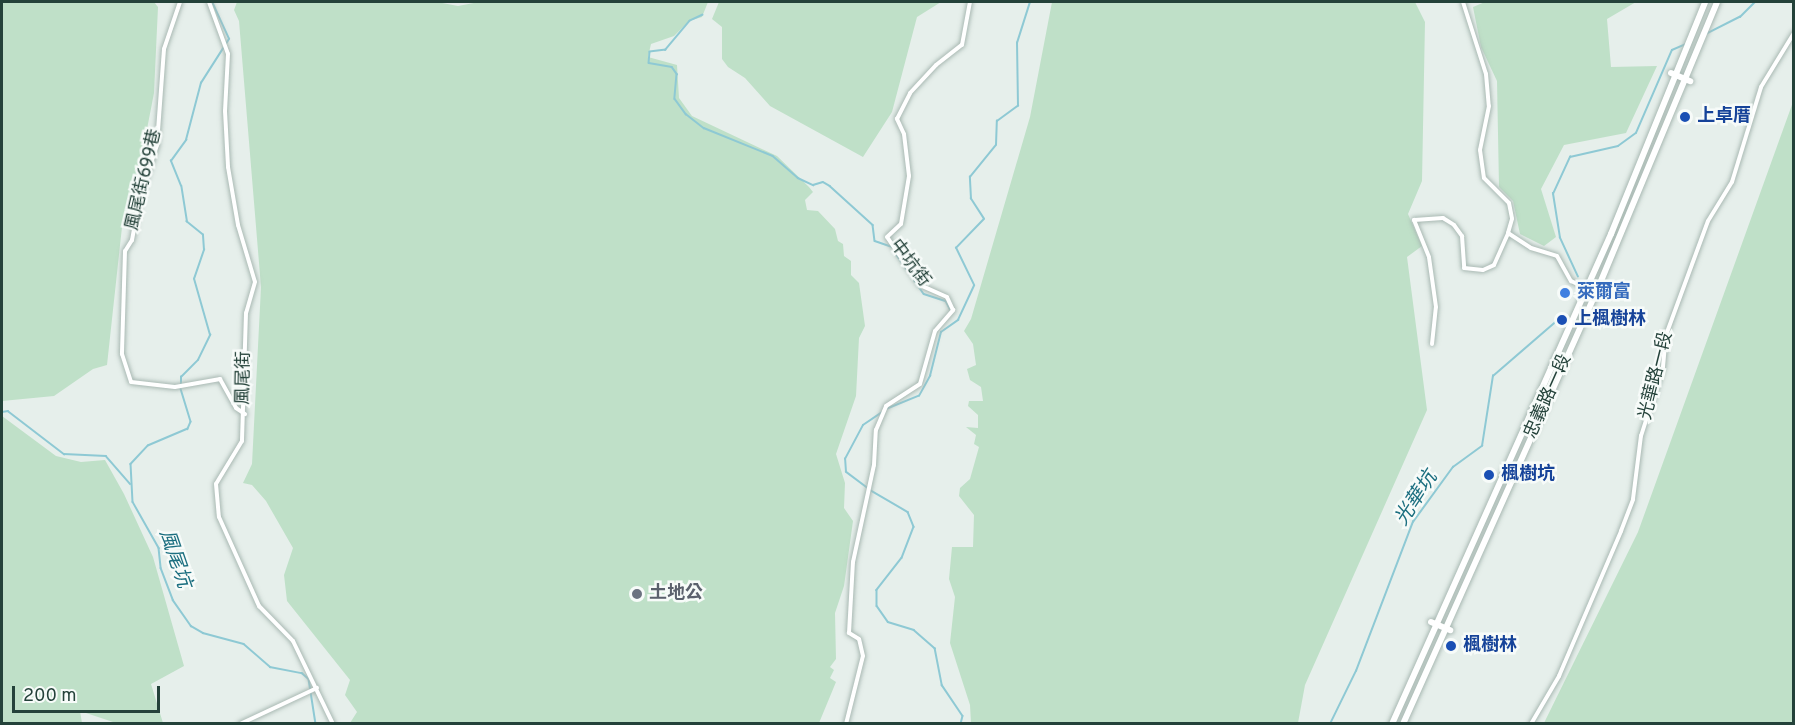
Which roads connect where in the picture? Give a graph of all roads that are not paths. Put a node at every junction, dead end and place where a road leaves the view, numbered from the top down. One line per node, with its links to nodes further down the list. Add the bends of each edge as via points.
1 (180, 2): 14 (street, 風尾街699巷, via 164,49 157,145 125,251 122,354 131,382 178,386 220,380 236,408)
2 (209, 2): 14 (street, 風尾街, via 228,54 228,167 238,225 255,282 246,313)
3 (970, 2): 22 (street, 中坑街, via 962,45 910,93 897,119 904,134 909,176 901,224 887,237 920,285 947,297 952,312 935,331 920,384 885,409 874,436 870,479 853,562 849,633 859,639 863,656)
4 (1463, 2): 10 (street, via 1486,74 1489,106 1480,150 1484,178 1509,203 1512,219)
5 (1705, 2): 8 (main road, 忠義路一段)
6 (1717, 2): 9 (main road, 忠義路一段)
7 (1794, 33): 25 (street, 光華路一段, via 1761,87 1732,182 1708,221 1666,335 1663,367 1641,436 1633,499 1621,531 1559,676)
8 (1673, 73): 9 (main road); 11 (main road, 忠義路一段)
9 (1688, 80): 12 (main road, 忠義路一段)
10 (1508, 233): 11 (street, via 1531,248 1557,256 1570,281); 13 (street, via 1494,265 1476,270 1464,268 1462,236 1454,225 1443,218 1414,220 1429,257 1436,307)
11 (1585, 289): 12 (street); 15 (main road, 忠義路一段)
12 (1598, 294): 16 (main road, 忠義路一段)
13 (1432, 344)
14 (245, 414): 19 (street, 風尾街, via 238,453 216,484 219,517 243,561 259,606 293,641)
15 (1511, 448): 16 (main road); 17 (main road, 忠義路一段)
16 (1526, 455): 18 (main road, 忠義路一段)
17 (1433, 623): 18 (main road); 23 (main road, 忠義路一段)
18 (1447, 629): 24 (main road, 忠義路一段)
19 (316, 688): 20 (street); 21 (street, 風尾街)
20 (240, 723)
21 (333, 723)
22 (846, 723)
23 (1392, 723)
24 (1403, 723)
25 (1531, 723)

